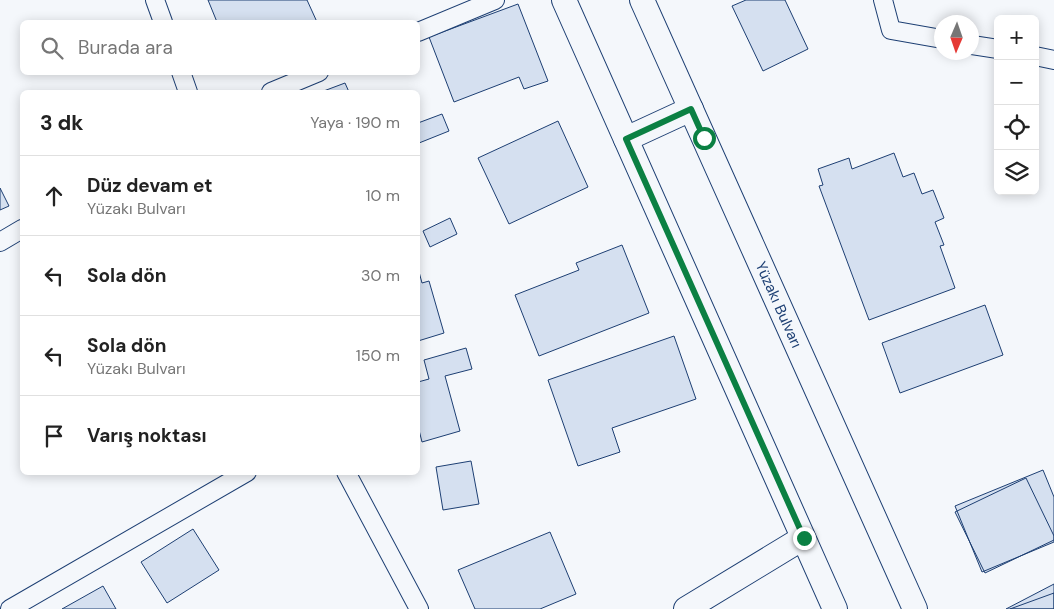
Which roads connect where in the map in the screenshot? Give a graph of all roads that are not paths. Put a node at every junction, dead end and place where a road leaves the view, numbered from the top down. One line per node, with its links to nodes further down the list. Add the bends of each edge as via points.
1 (155, 0): 6 (street)
2 (495, 0): 7 (street)
3 (564, 0): 18 (main road)
4 (642, 0): 17 (main road, Yüzakı Bulvarı)
5 (883, 0): 8 (street, via 891,30)
6 (162, 20)
7 (420, 31)
8 (934, 38)
9 (979, 46): 10 (street)
10 (994, 49)
11 (1039, 57): 12 (street)
12 (1054, 60)
13 (182, 75): 15 (street)
14 (312, 75): 16 (street)
15 (187, 90)
16 (276, 90)
17 (691, 109): 18 (main road); 28 (main road, Yüzakı Bulvarı)
18 (626, 139): 23 (main road)
19 (20, 229): 20 (street)
20 (0, 242)
21 (242, 475): 24 (street)
22 (348, 475): 25 (street)
23 (804, 538): 26 (main road); 27 (main road)
24 (10, 609)
25 (419, 609)
26 (686, 609)
27 (836, 609)
28 (915, 609)

